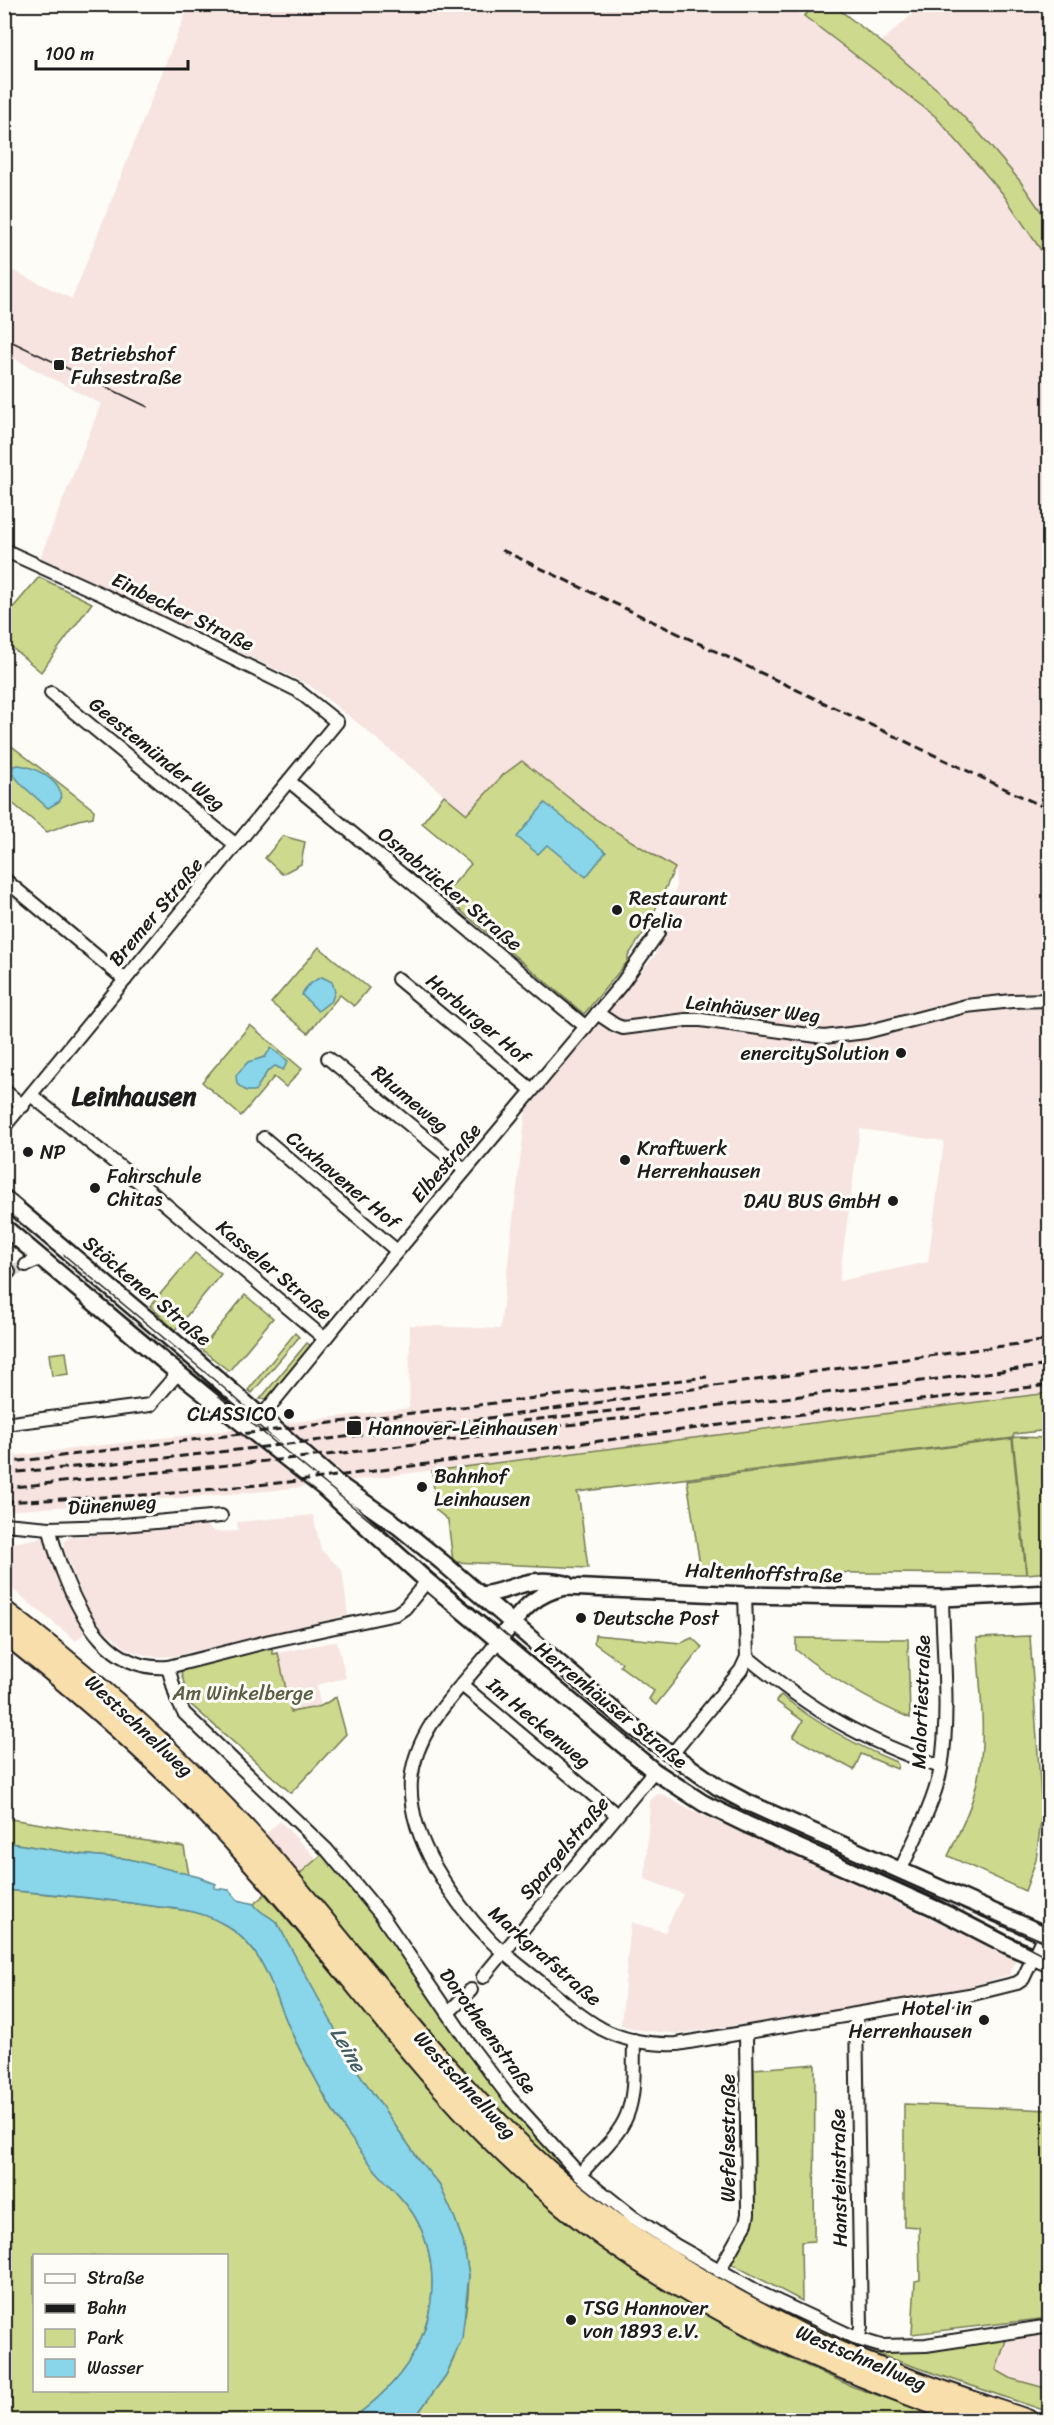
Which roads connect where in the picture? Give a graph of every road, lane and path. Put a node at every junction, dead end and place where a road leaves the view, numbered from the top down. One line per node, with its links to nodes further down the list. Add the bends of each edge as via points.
1 (4, 550): 3 (street, Einbecker Straße, via 297,690)
2 (51, 693): 5 (street, Geestemünder Weg)
3 (337, 722): 4 (street, Bremer Straße)
4 (289, 781): 5 (street, Bremer Straße); 12 (street, Osnabrücker Straße)
5 (237, 845): 9 (street, Bremer Straße)
6 (4, 879): 9 (street)
7 (658, 933): 11 (street, Elbestraße)
8 (398, 979): 15 (street, Harburger Hof)
9 (125, 980): 16 (street, Bremer Straße)
10 (1050, 1000): 11 (street, Leinhäuser Weg, via 966,1006 866,1032 824,1037 701,1020 623,1028)
11 (597, 1012): 12 (street, Elbestraße)
12 (586, 1027): 15 (street, Elbestraße)
13 (328, 1058): 20 (street, Rhumeweg)
14 (4, 1090): 17 (street)
15 (532, 1090): 20 (street, Elbestraße)
16 (31, 1095): 17 (street, Bremer Straße); 26 (street, Kasseler Straße)
17 (23, 1106): 18 (street, Bremer Straße)
18 (4, 1127)
19 (264, 1138): 23 (street, Cuxhavener Hof)
20 (465, 1170): 23 (street, Elbestraße)
21 (4, 1198): 28 (street, Stöckener Straße)
22 (4, 1227): 24 (street)
23 (397, 1251): 26 (street, Elbestraße)
24 (42, 1257): 25 (street); 27 (street)
25 (26, 1265)
26 (325, 1339): 28 (street, Elbestraße)
27 (178, 1373): 29 (street, via 150,1405); 33 (street, Herrenhäuser Straße, via 350,1510)
28 (261, 1418): 36 (street, Herrenhäuser Straße, via 338,1484 398,1526)
29 (4, 1424)
30 (221, 1516): 32 (street, Dünenweg)
31 (4, 1524): 32 (street, Dünenweg)
32 (50, 1528): 44 (street, via 72,1596 90,1628 124,1659 142,1666)
33 (427, 1581): 42 (street, Herrenhäuser Straße); 44 (street, via 396,1614)
34 (576, 1587): 36 (street, via 537,1580); 37 (street, Haltenhoffstraße); 40 (street, Haltenhoffstraße, via 540,1595)
35 (1050, 1593): 38 (street, Haltenhoffstraße)
36 (482, 1595): 40 (street, Herrenhäuser Straße)
37 (745, 1595): 38 (street, Haltenhoffstraße); 43 (street)
38 (942, 1598): 47 (street, Malortiestraße)
39 (4, 1611): 66 (highway, Westschnellweg, via 128,1713 227,1810 484,2111 616,2225 687,2272 849,2357)
40 (513, 1623): 42 (street, Haltenhoffstraße); 46 (street, Herrenhäuser Straße, via 633,1727)
41 (4, 1632): 65 (highway, Westschnellweg, via 117,1726 217,1822 465,2113 546,2190 625,2251 761,2332 845,2371)
42 (499, 1641): 45 (street, Markgrafstraße); 48 (street, Herrenhäuser Straße)
43 (747, 1657): 46 (street, via 741,1670); 47 (street, via 828,1717 869,1739)
44 (168, 1667): 57 (street, Dorotheenstraße, via 184,1713 327,1850 382,1916)
45 (462, 1684): 49 (street, Im Heckenweg); 52 (street, Markgrafstraße, via 422,1739 411,1782 411,1801 433,1862 471,1918)
46 (672, 1754): 50 (street, Herrenhäuser Straße, via 746,1802)
47 (941, 1767): 50 (street, Malortiestraße)
48 (654, 1771): 49 (street, Spargelstraße); 53 (street, Herrenhäuser Straße, via 703,1803 933,1907)
49 (617, 1815): 52 (street, Spargelstraße)
50 (900, 1871): 51 (street, Herrenhäuser Straße)
51 (1048, 1932): 53 (street, Herrenhäuser Straße)
52 (504, 1951): 55 (street, Spargelstraße); 60 (street, Markgrafstraße, via 577,2014 603,2030)
53 (1034, 1958): 54 (street, Herrenhäuser Straße); 58 (street, Markgrafstraße, via 1017,1983)
54 (1050, 1964)
55 (483, 1977)
56 (471, 1990): 57 (street)
57 (449, 2012): 61 (street, Dorotheenstraße, via 509,2097)
58 (856, 2015): 59 (street, Markgrafstraße); 64 (street, Hansteinstraße, via 861,2328)
59 (746, 2033): 60 (street, Markgrafstraße, via 677,2044); 62 (street, Wefelsestraße, via 748,2214)
60 (634, 2040): 61 (street, via 633,2086 627,2116)
61 (580, 2175): 62 (street, Dorotheenstraße, via 633,2217)
62 (718, 2271): 64 (street, Dorotheenstraße)
63 (1050, 2326): 64 (street, Dorotheenstraße, via 906,2346 882,2346)
64 (858, 2339)
65 (979, 2421)
66 (1027, 2421)

